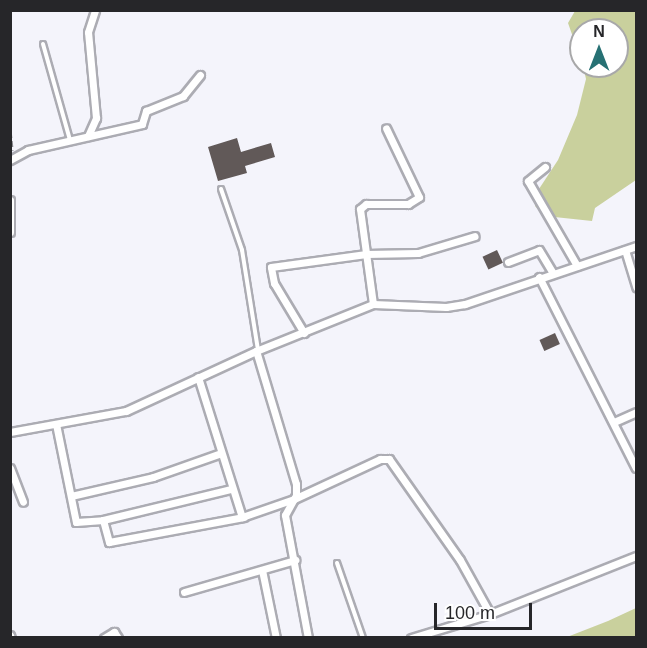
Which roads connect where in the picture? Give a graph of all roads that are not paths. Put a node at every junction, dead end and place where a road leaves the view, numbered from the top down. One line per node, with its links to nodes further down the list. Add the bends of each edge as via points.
1 (95, 10): 5 (street, via 88,32 96,118)
2 (43, 44): 6 (lane)
3 (201, 75): 5 (street, via 183,96 146,111 142,124)
4 (386, 128): 15 (street, via 418,197 408,204 361,206)
5 (88, 136): 6 (street)
6 (70, 140): 7 (street)
7 (12, 158)
8 (545, 167): 17 (street, via 528,181)
9 (221, 189): 23 (lane, via 242,250)
10 (10, 200): 11 (street)
11 (10, 232)
12 (475, 236): 15 (street, via 418,253)
13 (636, 246): 14 (street)
14 (625, 250): 17 (street); 20 (street)
15 (366, 254): 21 (street); 22 (street, via 271,267 274,283)
16 (508, 262): 18 (street, via 537,249)
17 (577, 266): 18 (street)
18 (553, 273): 19 (street)
19 (539, 277): 21 (street, via 446,307); 26 (street)
20 (636, 287)
21 (373, 304): 22 (street)
22 (303, 333): 23 (street)
23 (257, 351): 24 (street); 34 (street, via 296,484)
24 (198, 377): 27 (street, via 126,411); 29 (street)
25 (636, 412): 26 (street)
26 (614, 423): 31 (street)
27 (57, 424): 28 (street); 33 (street)
28 (10, 432)
29 (221, 453): 32 (street); 33 (street, via 153,477)
30 (10, 468): 35 (street)
31 (636, 468)
32 (231, 489): 36 (street); 37 (street)
33 (71, 496): 37 (street, via 77,524)
34 (294, 499): 36 (street); 39 (street, via 285,515); 43 (street, via 380,459 389,459 460,560)
35 (23, 502)
36 (244, 517): 37 (street, via 111,543)
37 (103, 520)
38 (636, 556): 43 (street)
39 (295, 560): 41 (street); 48 (street)
40 (338, 562): 49 (lane)
41 (262, 570): 42 (street); 47 (street)
42 (184, 592)
43 (490, 614): 44 (street)
44 (437, 634): 50 (street)
45 (104, 638): 46 (street, via 114,632)
46 (118, 638)
47 (276, 638)
48 (308, 638)
49 (363, 638)
50 (411, 638)

